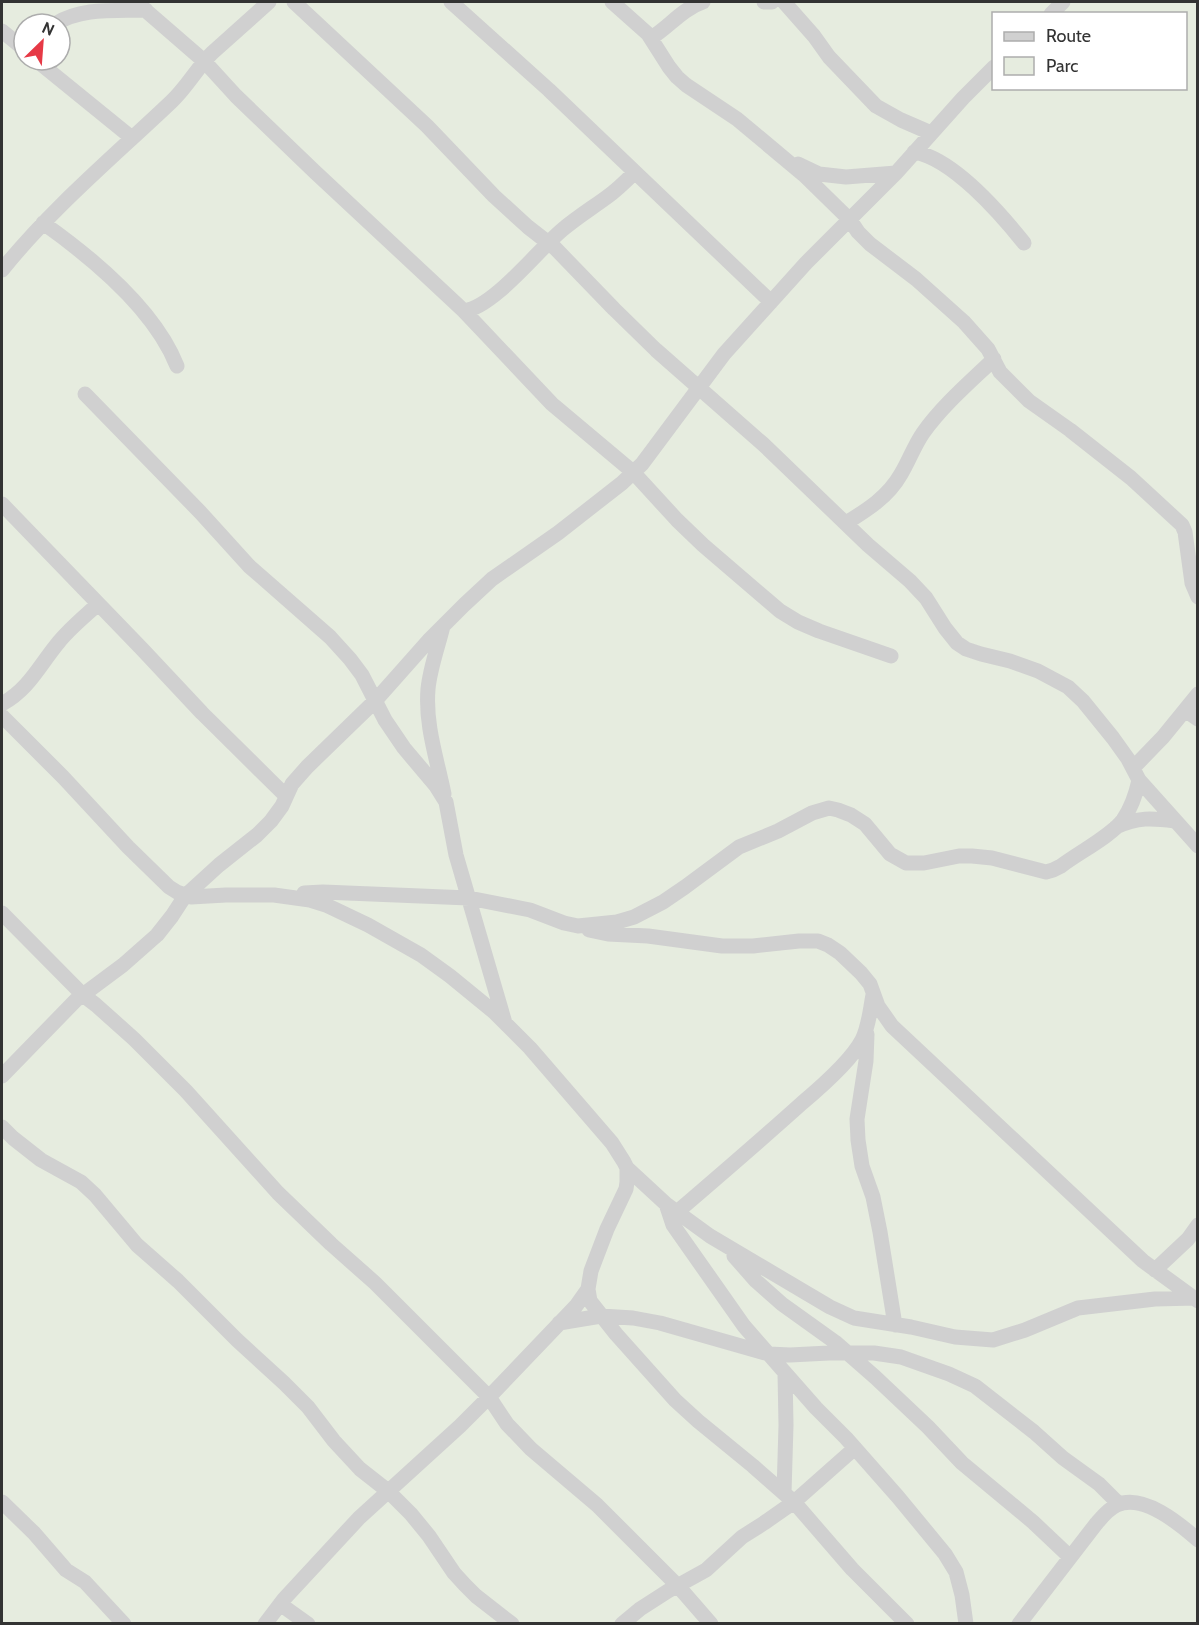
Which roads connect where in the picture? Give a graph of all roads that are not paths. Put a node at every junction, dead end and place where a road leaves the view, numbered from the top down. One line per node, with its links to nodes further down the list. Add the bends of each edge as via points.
1 (269, 2): 12 (street)
2 (294, 2): 23 (street, via 427,126 494,196)
3 (451, 2): 19 (street)
4 (612, 2): 11 (street)
5 (703, 2): 11 (street, via 689,7)
6 (764, 2): 7 (street)
7 (772, 2)
8 (784, 2): 15 (street, via 833,62 876,106)
9 (141, 6): 10 (street); 12 (street)
10 (72, 16)
11 (651, 38): 18 (street, via 678,77)
12 (204, 61): 16 (street, via 180,93); 27 (street, via 315,172)
13 (992, 68): 15 (street)
14 (51, 72): 16 (street)
15 (931, 133): 17 (street)
16 (132, 138): 22 (street)
17 (914, 152): 20 (street); 24 (street, via 934,158 962,177)
18 (779, 155): 20 (street, via 819,174 846,177); 21 (street)
19 (634, 172): 23 (street); 26 (street)
20 (896, 173): 21 (street)
21 (850, 220): 26 (street); 28 (street, via 870,244 964,322)
22 (43, 223): 25 (street); 29 (street, via 133,301 160,333)
23 (548, 243): 27 (street, via 482,305); 30 (street)
24 (1024, 243)
25 (2, 270)
26 (771, 302): 30 (street)
27 (464, 310): 32 (street, via 552,404)
28 (994, 359): 34 (street, via 949,401 922,434 900,477 886,494); 35 (street, via 1000,372 1029,401 1149,493 1182,525)
29 (177, 366)
30 (698, 388): 32 (street); 34 (street, via 764,444)
31 (85, 394): 40 (street, via 249,566 330,637 362,675)
32 (633, 472): 37 (street, via 558,533 492,579); 38 (street, via 683,526 780,611 819,631)
33 (2, 504): 36 (street)
34 (846, 523): 44 (street, via 926,598 957,643 1038,671 1068,687 1113,738)
35 (1197, 597)
36 (98, 604): 41 (street, via 58,643 31,681); 45 (street)
37 (443, 625): 40 (street); 46 (street, via 428,691 430,736)
38 (891, 656)
39 (1197, 694): 42 (street)
40 (375, 701): 45 (street, via 307,767); 46 (street, via 404,748)
41 (2, 704)
42 (1191, 715): 44 (street, via 1163,737)
43 (2, 716): 51 (street, via 128,847 169,887)
44 (1136, 774): 47 (street); 48 (street, via 1134,798)
45 (286, 796): 51 (street, via 271,821)
46 (446, 802): 52 (street)
47 (1175, 821): 48 (street, via 1143,818); 49 (street)
48 (1116, 827): 54 (street, via 1061,866 1046,872 972,856 906,863 890,854 865,824 838,810 824,809 726,855 686,887 634,916)
49 (1197, 846)
50 (274, 895): 51 (street); 52 (street, via 323,892); 57 (street, via 326,905 390,936 450,976)
51 (185, 896): 56 (street, via 157,935)
52 (469, 898): 54 (street, via 530,910); 57 (street)
53 (2, 913): 56 (street)
54 (578, 926): 55 (street, via 594,932 722,946 818,941 852,963)
55 (873, 992): 58 (street); 65 (street, via 892,1026)
56 (83, 995): 59 (street); 74 (street, via 134,1039 278,1193)
57 (505, 1024): 61 (street, via 600,1129)
58 (868, 1028): 62 (street, via 851,1056 821,1087); 70 (street, via 858,1140 873,1197)
59 (2, 1076)
60 (2, 1127): 76 (street, via 41,1160 81,1182 95,1195 137,1245 284,1383 334,1442)
61 (627, 1168): 62 (street); 66 (street, via 626,1189 596,1254)
62 (671, 1208): 64 (street); 72 (street, via 673,1225 686,1245)
63 (1197, 1225): 65 (street)
64 (724, 1245): 70 (street, via 830,1307 854,1318); 71 (street, via 782,1304)
65 (1155, 1270): 67 (street)
66 (588, 1289): 68 (street, via 590,1301); 69 (street)
67 (1196, 1299): 70 (street, via 1155,1299 1078,1308 993,1340)
68 (601, 1316): 69 (street); 72 (street, via 660,1323); 77 (street, via 675,1400)
69 (559, 1323): 74 (street)
70 (895, 1325)
71 (848, 1353): 72 (street); 79 (street, via 901,1358 975,1386); 81 (street, via 962,1463)
72 (768, 1354): 73 (street)
73 (785, 1373): 75 (street); 77 (street)
74 (489, 1396): 76 (street); 82 (street, via 507,1424 531,1449 597,1504)
75 (855, 1448): 77 (street); 91 (street, via 945,1554 956,1572)
76 (388, 1491): 83 (street); 87 (street, via 411,1514 465,1585)
77 (789, 1497): 82 (street, via 764,1523 706,1570); 90 (street, via 852,1569)
78 (2, 1502): 84 (street, via 66,1570 85,1582)
79 (1119, 1504): 80 (street, via 1142,1504 1160,1512); 81 (street, via 1108,1510)
80 (1197, 1540)
81 (1070, 1557): 92 (street)
82 (678, 1586): 88 (street); 89 (street)
83 (280, 1604): 85 (street); 86 (street)
84 (124, 1623)
85 (265, 1623)
86 (308, 1623)
87 (512, 1623)
88 (622, 1623)
89 (711, 1623)
90 (907, 1623)
91 (966, 1623)
92 (1019, 1623)

